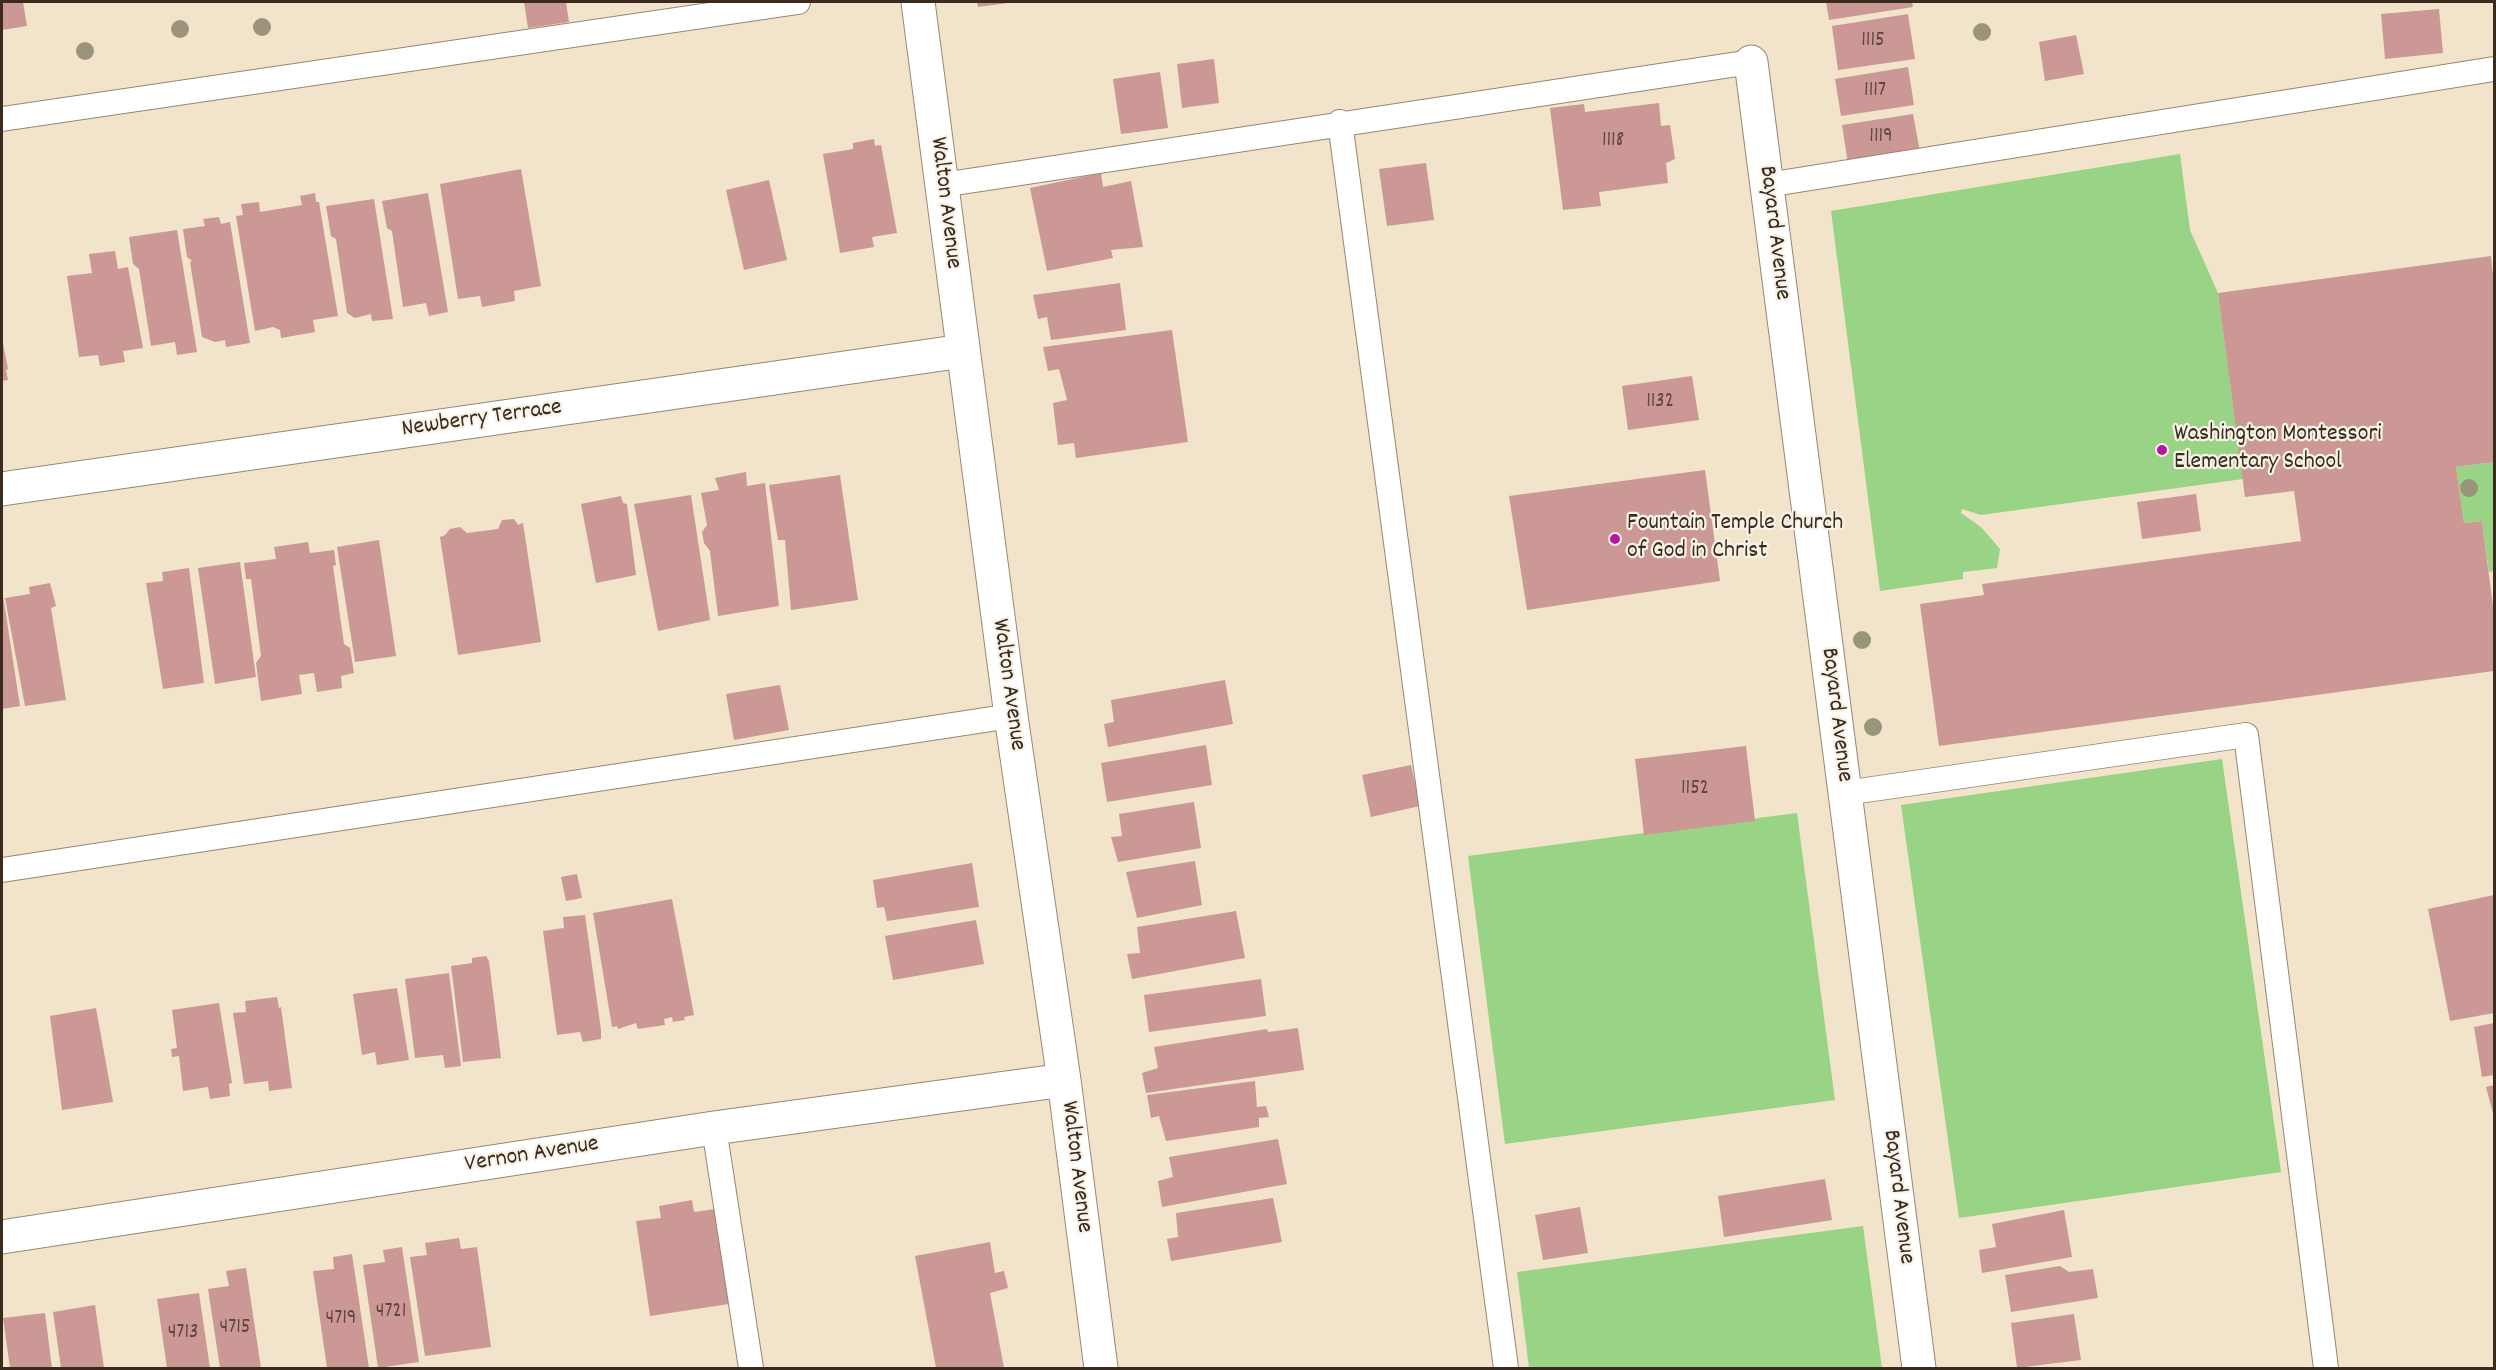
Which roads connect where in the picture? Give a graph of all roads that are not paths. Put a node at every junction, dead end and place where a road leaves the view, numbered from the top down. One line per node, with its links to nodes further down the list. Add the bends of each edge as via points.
1 (798, 2): 5 (lane)
2 (918, 2): 7 (street, Walton Avenue)
3 (1751, 62): 6 (lane); 8 (street, Bayard Avenue)
4 (2494, 69): 8 (lane)
5 (2, 119)
6 (1340, 123): 7 (lane); 19 (lane)
7 (942, 185): 9 (street, Walton Avenue)
8 (1767, 185): 12 (street, Bayard Avenue)
9 (963, 351): 10 (street, Newberry Terrace); 11 (street, Walton Avenue)
10 (2, 489)
11 (1011, 716): 13 (lane); 14 (street, Walton Avenue)
12 (1845, 793): 20 (street, Bayard Avenue); 21 (lane, via 2246,735)
13 (2, 870)
14 (1064, 1080): 15 (street, Vernon Avenue); 18 (street, Walton Avenue)
15 (714, 1128): 16 (street, Vernon Avenue); 17 (lane)
16 (2, 1236)
17 (751, 1368)
18 (1101, 1368)
19 (1506, 1368)
20 (1919, 1368)
21 (2326, 1368)

